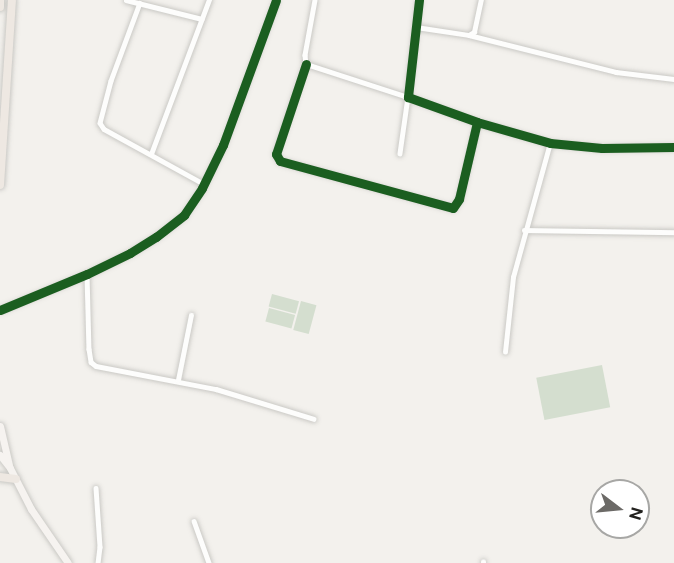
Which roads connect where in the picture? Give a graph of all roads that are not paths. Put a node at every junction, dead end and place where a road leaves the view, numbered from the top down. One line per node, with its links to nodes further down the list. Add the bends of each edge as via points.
1 (0, 0): 10 (main road)
2 (12, 0): 23 (main road)
3 (126, 0): 9 (street)
4 (209, 0): 11 (street)
5 (276, 0): 22 (street, via 223,145)
6 (315, 0): 14 (street)
7 (418, 0): 12 (street)
8 (481, 0): 13 (street, via 474,32)
9 (140, 3): 11 (street); 21 (street, via 100,123 104,129)
10 (0, 7)
11 (202, 19): 21 (street)
12 (416, 27): 13 (street); 16 (street)
13 (469, 35): 15 (street, via 616,72)
14 (306, 64): 16 (street); 17 (street, via 276,154 280,161 453,208 459,199)
15 (674, 79)
16 (408, 97): 17 (street); 20 (street)
17 (477, 122): 18 (street)
18 (550, 143): 19 (street, via 602,148); 24 (street)
19 (674, 147)
20 (400, 153)
21 (152, 154): 22 (street)
22 (204, 183): 26 (street, via 184,215 171,226 130,253)
23 (0, 185)
24 (525, 230): 25 (street); 29 (street, via 511,286)
25 (674, 232)
26 (87, 274): 27 (street); 30 (street, via 91,362)
27 (0, 310)
28 (191, 315): 30 (street)
29 (505, 352)
30 (178, 380): 31 (street)
31 (314, 419)
32 (0, 426): 34 (street)
33 (0, 455): 34 (street)
34 (10, 468): 36 (street)
35 (0, 477): 36 (main road)
36 (16, 479): 39 (street, via 31,509)
37 (96, 488): 40 (street)
38 (194, 521): 41 (street)
39 (68, 563)
40 (98, 563)
41 (209, 563)

